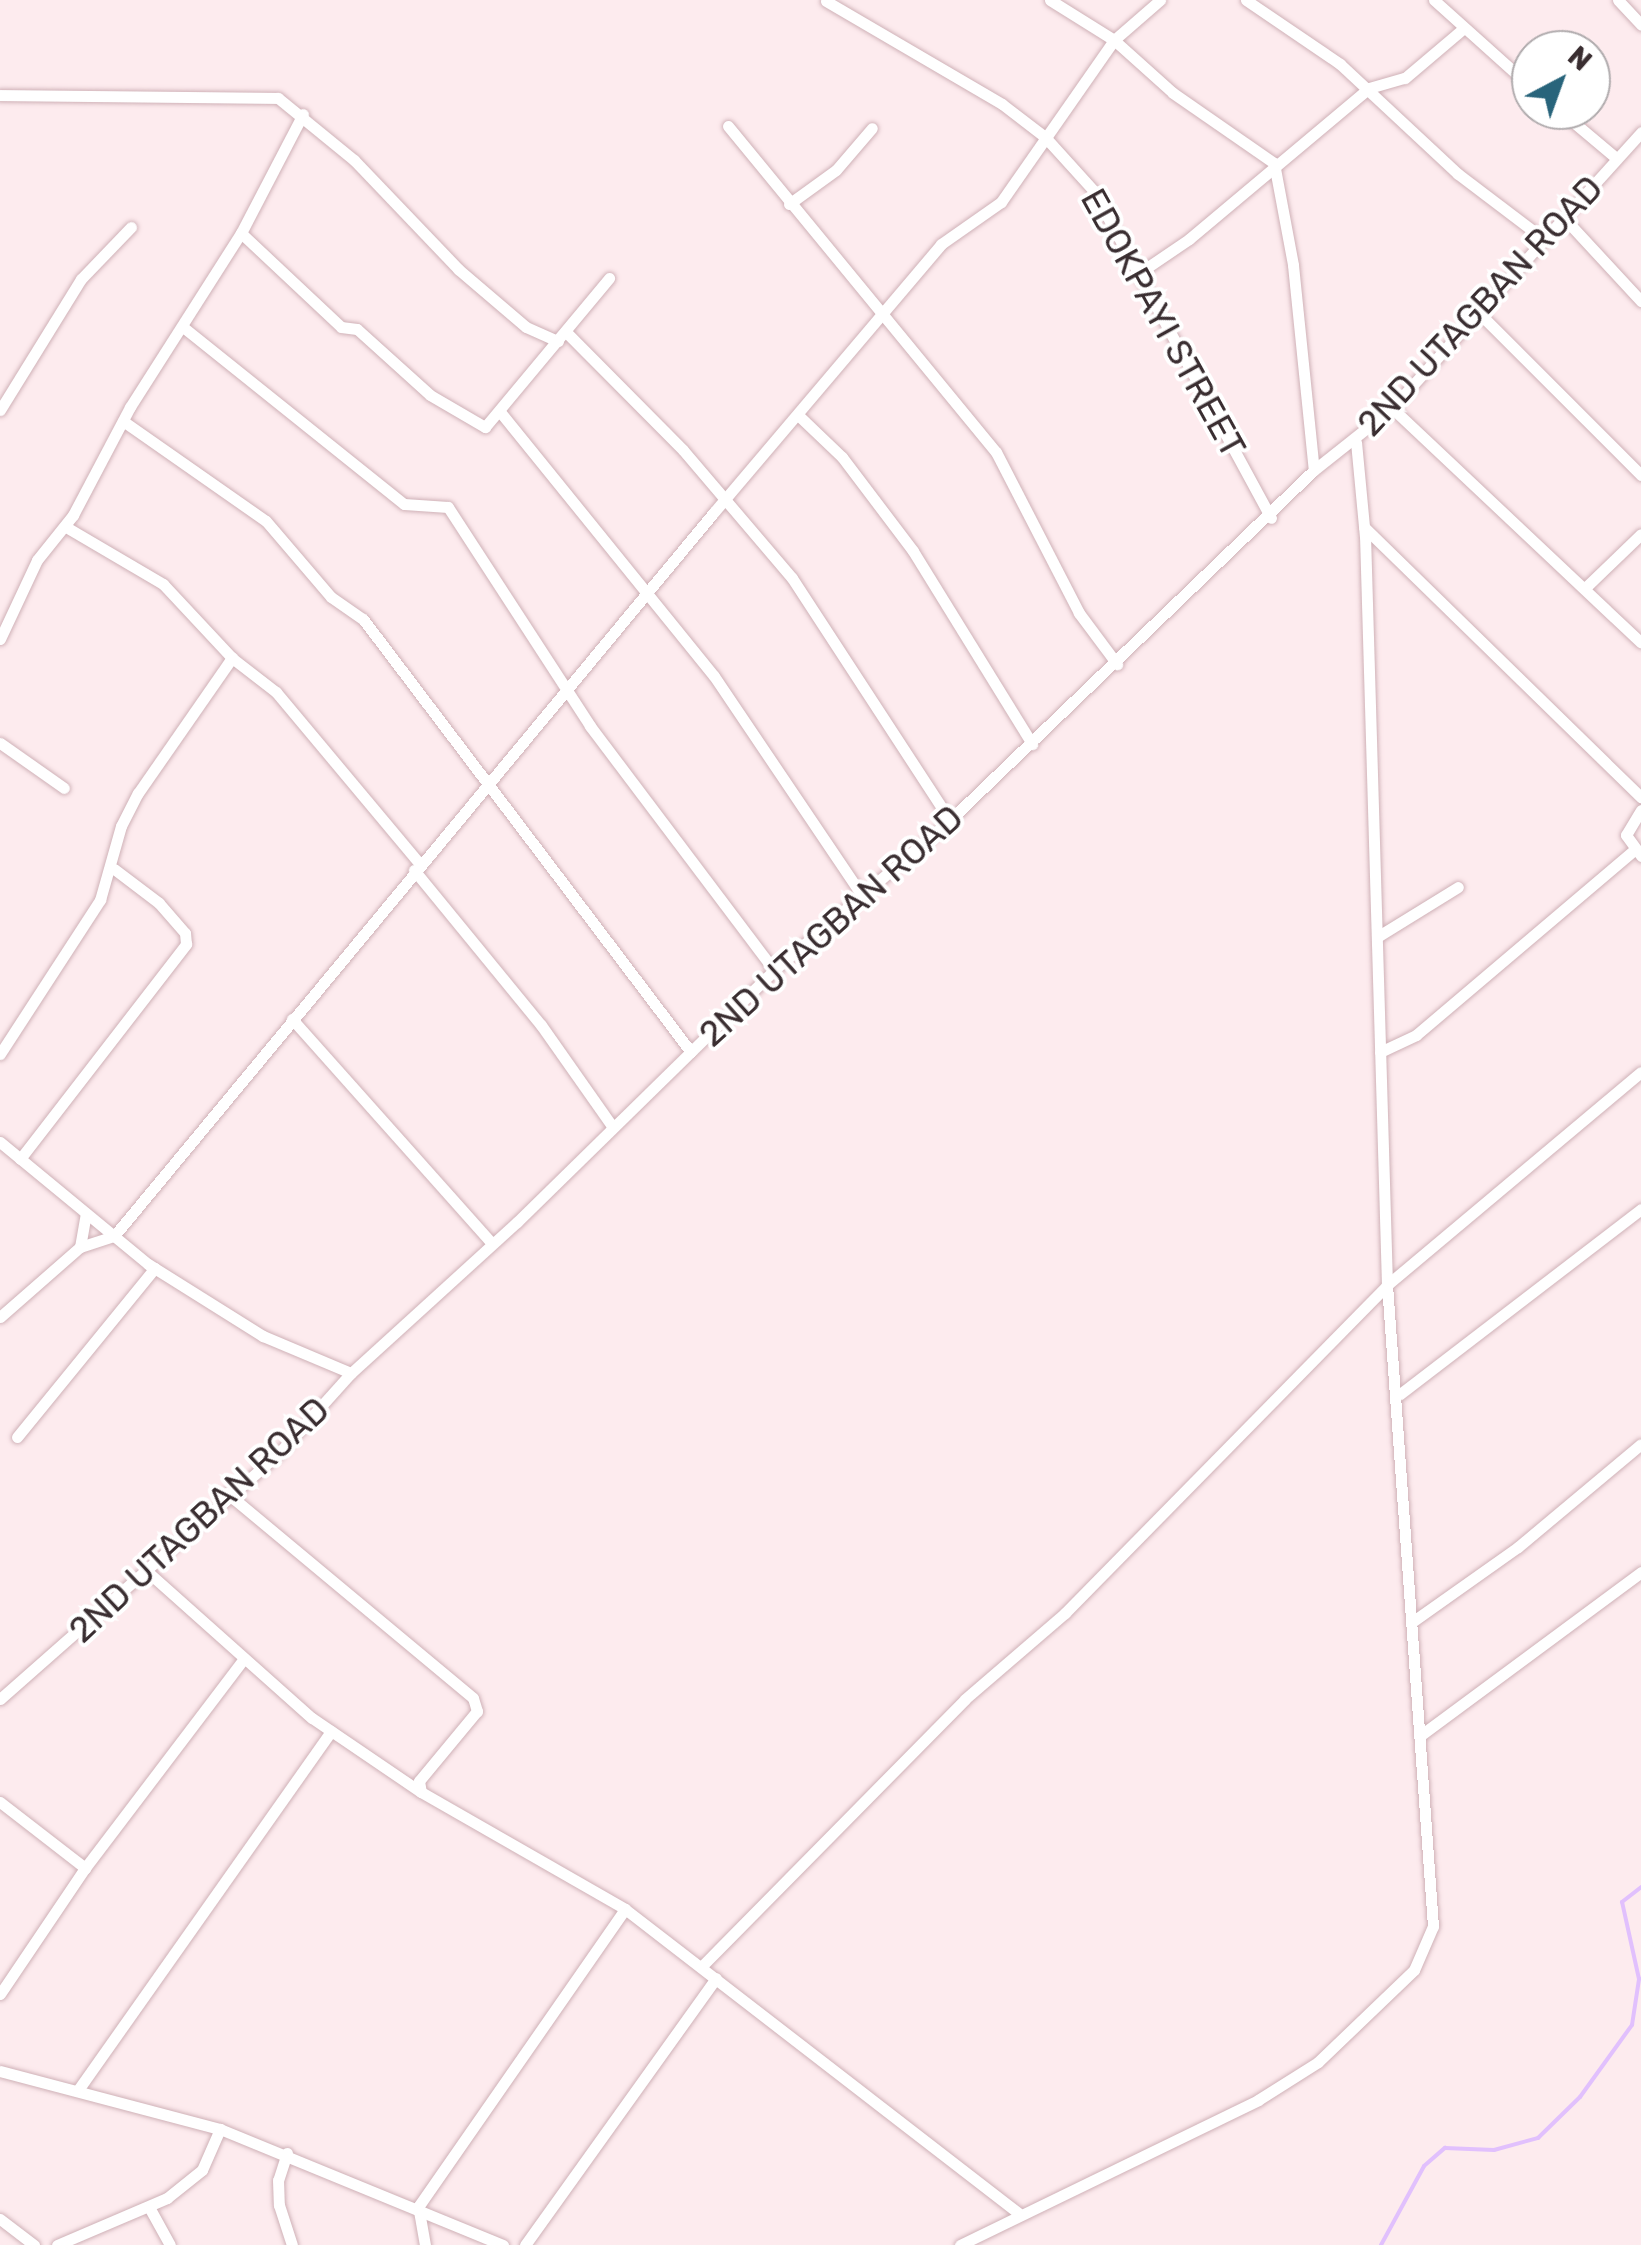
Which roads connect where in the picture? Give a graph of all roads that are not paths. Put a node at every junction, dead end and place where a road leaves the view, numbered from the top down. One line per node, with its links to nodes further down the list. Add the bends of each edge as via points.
1 (1050, 0): 9 (street)
2 (1160, 0): 9 (street)
3 (1246, 0): 11 (street)
4 (1434, 0): 8 (street)
5 (1618, 0): 7 (street)
6 (826, 1): 18 (street, EDOKPAYI STREET)
7 (1641, 25)
8 (1464, 28): 10 (street); 11 (street, via 1406,78)
9 (1114, 40): 18 (street); 20 (street, via 1173,93)
10 (1511, 69)
11 (1369, 88): 20 (street); 25 (street, via 1458,174)
12 (0, 95): 13 (street, via 254,92)
13 (303, 114): 24 (street); 32 (street, via 458,269 526,327)
14 (728, 126): 21 (street)
15 (872, 128): 21 (street, via 836,170)
16 (1582, 130): 19 (street)
17 (1641, 132): 19 (street, 2ND UTAGBAN ROAD)
18 (1045, 136): 26 (street, EDOKPAYI STREET, via 1093,190); 30 (street, via 1001,202 941,244)
19 (1615, 157): 22 (street, 2ND UTAGBAN ROAD)
20 (1274, 163): 26 (street); 39 (street, via 1294,265)
21 (788, 204): 30 (street)
22 (1564, 219): 25 (street, 2ND UTAGBAN ROAD); 28 (street)
23 (131, 226): 34 (street, via 82,279)
24 (241, 233): 31 (street, via 216,263); 35 (street, via 341,327 357,329 458,416 485,428)
25 (1545, 240): 29 (street, 2ND UTAGBAN ROAD)
26 (1142, 271): 42 (street, EDOKPAYI STREET)
27 (609, 278): 32 (street, via 567,322)
28 (1641, 301)
29 (1477, 310): 33 (street, 2ND UTAGBAN ROAD); 40 (street)
30 (885, 315): 36 (street); 51 (street, via 996,452 1079,613)
31 (183, 327): 37 (street); 52 (street, via 404,504 436,501 448,507)
32 (562, 337): 35 (street); 41 (street)
33 (1392, 408): 38 (street, 2ND UTAGBAN ROAD); 49 (street)
34 (0, 410)
35 (501, 413): 47 (street)
36 (798, 415): 41 (street); 54 (street, via 842,457 914,551)
37 (123, 421): 43 (street); 55 (street, via 266,521 331,597 378,636)
38 (1356, 442): 39 (street, 2ND UTAGBAN ROAD); 44 (street)
39 (1314, 470): 42 (street, 2ND UTAGBAN ROAD)
40 (1641, 475)
41 (727, 498): 47 (street); 59 (street, via 832,635)
42 (1271, 518): 51 (street, 2ND UTAGBAN ROAD, via 1194,580)
43 (66, 527): 48 (street, via 38,560); 50 (street, via 163,584)
44 (1364, 527): 57 (street); 65 (street)
45 (1641, 534): 46 (street)
46 (1586, 587)
47 (644, 596): 52 (street); 64 (street, via 714,676)
48 (0, 639)
49 (1641, 643)
50 (232, 658): 61 (street, via 297,714); 62 (street, via 138,793 121,826)
51 (1116, 664): 54 (street, 2ND UTAGBAN ROAD)
52 (566, 689): 55 (street); 66 (street)
53 (0, 743): 56 (street)
54 (1032, 744): 59 (street, 2ND UTAGBAN ROAD)
55 (487, 784): 61 (street); 68 (street)
56 (64, 788)
57 (1641, 796)
58 (1641, 810): 60 (street, via 1626,836)
59 (950, 820): 64 (street, 2ND UTAGBAN ROAD)
60 (1638, 853): 69 (street, via 1416,1035)
61 (416, 867): 67 (street); 72 (street)
62 (114, 869): 70 (street); 74 (street, via 159,903 185,933 186,944)
63 (1458, 887): 65 (street)
64 (860, 892): 66 (street, 2ND UTAGBAN ROAD)
65 (1377, 937): 69 (street)
66 (774, 970): 68 (street, 2ND UTAGBAN ROAD)
67 (292, 1019): 77 (street); 78 (street)
68 (691, 1052): 72 (street, 2ND UTAGBAN ROAD)
69 (1380, 1052): 81 (street)
70 (0, 1054)
71 (1641, 1072): 81 (street)
72 (612, 1126): 78 (street, 2ND UTAGBAN ROAD, via 518,1222)
73 (2, 1150): 74 (street)
74 (20, 1159): 76 (street)
75 (1641, 1208): 84 (street)
76 (86, 1214): 77 (street); 79 (street)
77 (114, 1236): 79 (street); 80 (street)
78 (490, 1241): 83 (street, 2ND UTAGBAN ROAD)
79 (80, 1247): 82 (street)
80 (156, 1268): 83 (street, via 263,1336); 85 (street)
81 (1387, 1285): 90 (street); 99 (street, via 1065,1613 965,1700)
82 (0, 1317)
83 (351, 1373): 87 (street, 2ND UTAGBAN ROAD, via 278,1454)
84 (1400, 1394)
85 (16, 1437)
86 (1641, 1444): 90 (street, via 1518,1548)
87 (227, 1492): 89 (street, 2ND UTAGBAN ROAD); 95 (street, via 473,1698 477,1712 420,1780)
88 (1641, 1572): 94 (street)
89 (149, 1573): 91 (street); 92 (street, 2ND UTAGBAN ROAD)
90 (1412, 1622): 94 (street)
91 (242, 1661): 93 (street); 97 (street)
92 (0, 1699)
93 (330, 1731): 95 (street); 103 (street)
94 (1421, 1734): 108 (street, via 1433,1926 1414,1970 1318,2062 1258,2100)
95 (421, 1792): 98 (street)
96 (1, 1804): 97 (street)
97 (85, 1868): 101 (street)
98 (625, 1909): 99 (street); 107 (street)
99 (701, 1967): 100 (street)
100 (716, 1978): 108 (street); 116 (street)
101 (0, 1994)
102 (0, 2071): 103 (street)
103 (78, 2090): 104 (street)
104 (220, 2129): 105 (street); 106 (street, via 202,2170)
105 (287, 2154): 107 (street); 113 (street, via 279,2205)
106 (149, 2207): 111 (street); 112 (street)
107 (418, 2207): 114 (street); 115 (street)
108 (1018, 2212): 117 (street)
109 (0, 2219): 110 (street)
110 (34, 2245)
111 (57, 2245)
112 (170, 2245)
113 (292, 2245)
114 (425, 2245)
115 (503, 2245)
116 (524, 2245)
117 (960, 2245)

